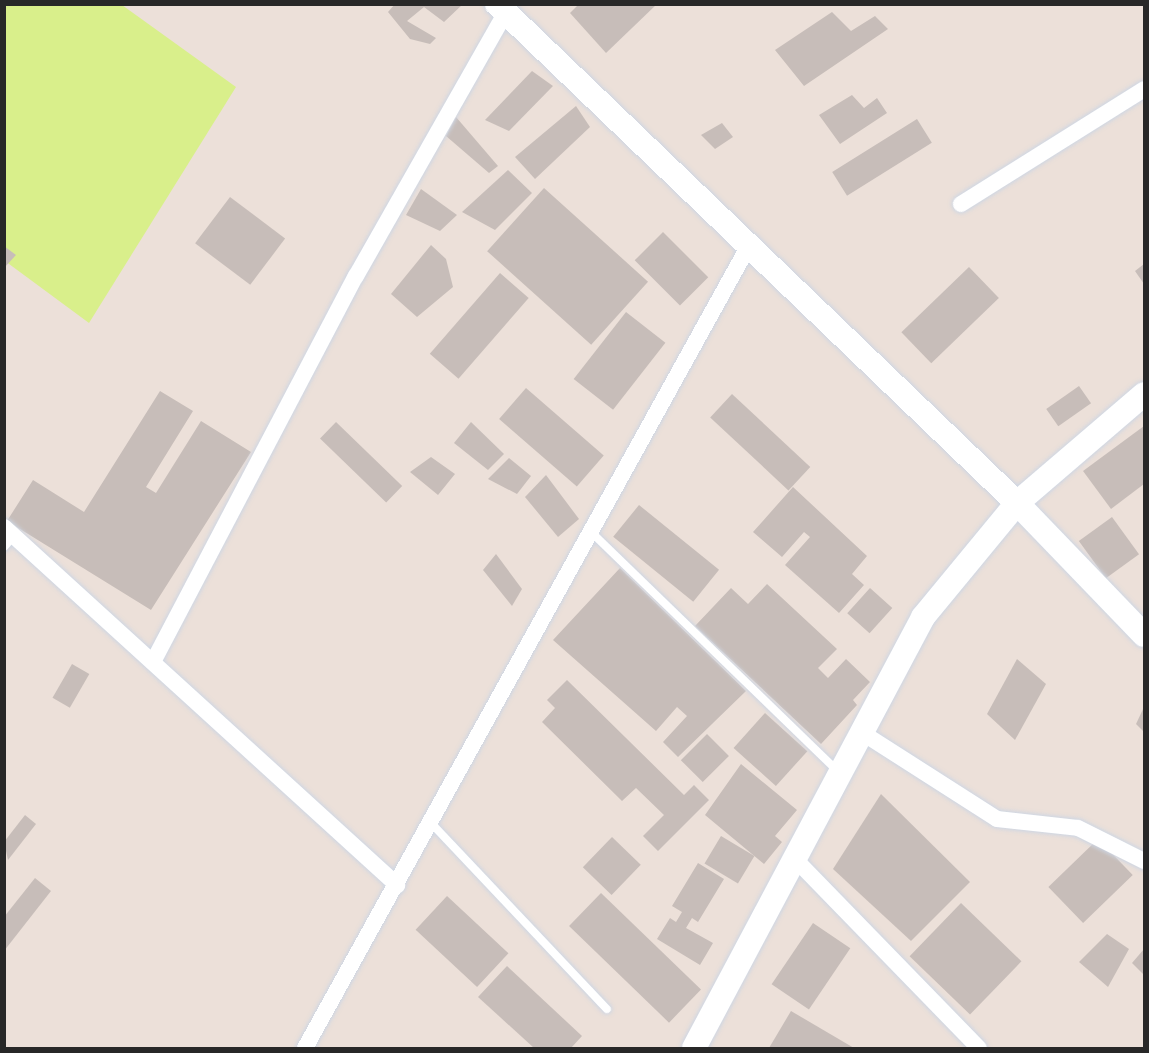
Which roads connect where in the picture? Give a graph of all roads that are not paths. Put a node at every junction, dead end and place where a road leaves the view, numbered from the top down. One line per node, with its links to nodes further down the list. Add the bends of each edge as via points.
1 (501, 9): 4 (main road); 10 (street, via 307,365)
2 (1144, 89): 3 (street)
3 (961, 204)
4 (747, 249): 6 (main road); 7 (street)
5 (1144, 394): 6 (main road)
6 (1017, 503): 9 (main road); 11 (main road, via 923,617)
7 (589, 530): 12 (lane); 13 (street)
8 (8, 537): 10 (street)
9 (1144, 635)
10 (153, 662): 16 (street)
11 (861, 732): 12 (main road); 15 (street, via 997,819 1078,828)
12 (840, 773): 14 (main road)
13 (431, 823): 16 (street); 17 (lane)
14 (795, 858): 19 (main road); 20 (street)
15 (1144, 861)
16 (397, 885): 18 (street)
17 (607, 1009)
18 (305, 1048)
19 (694, 1048)
20 (979, 1048)

